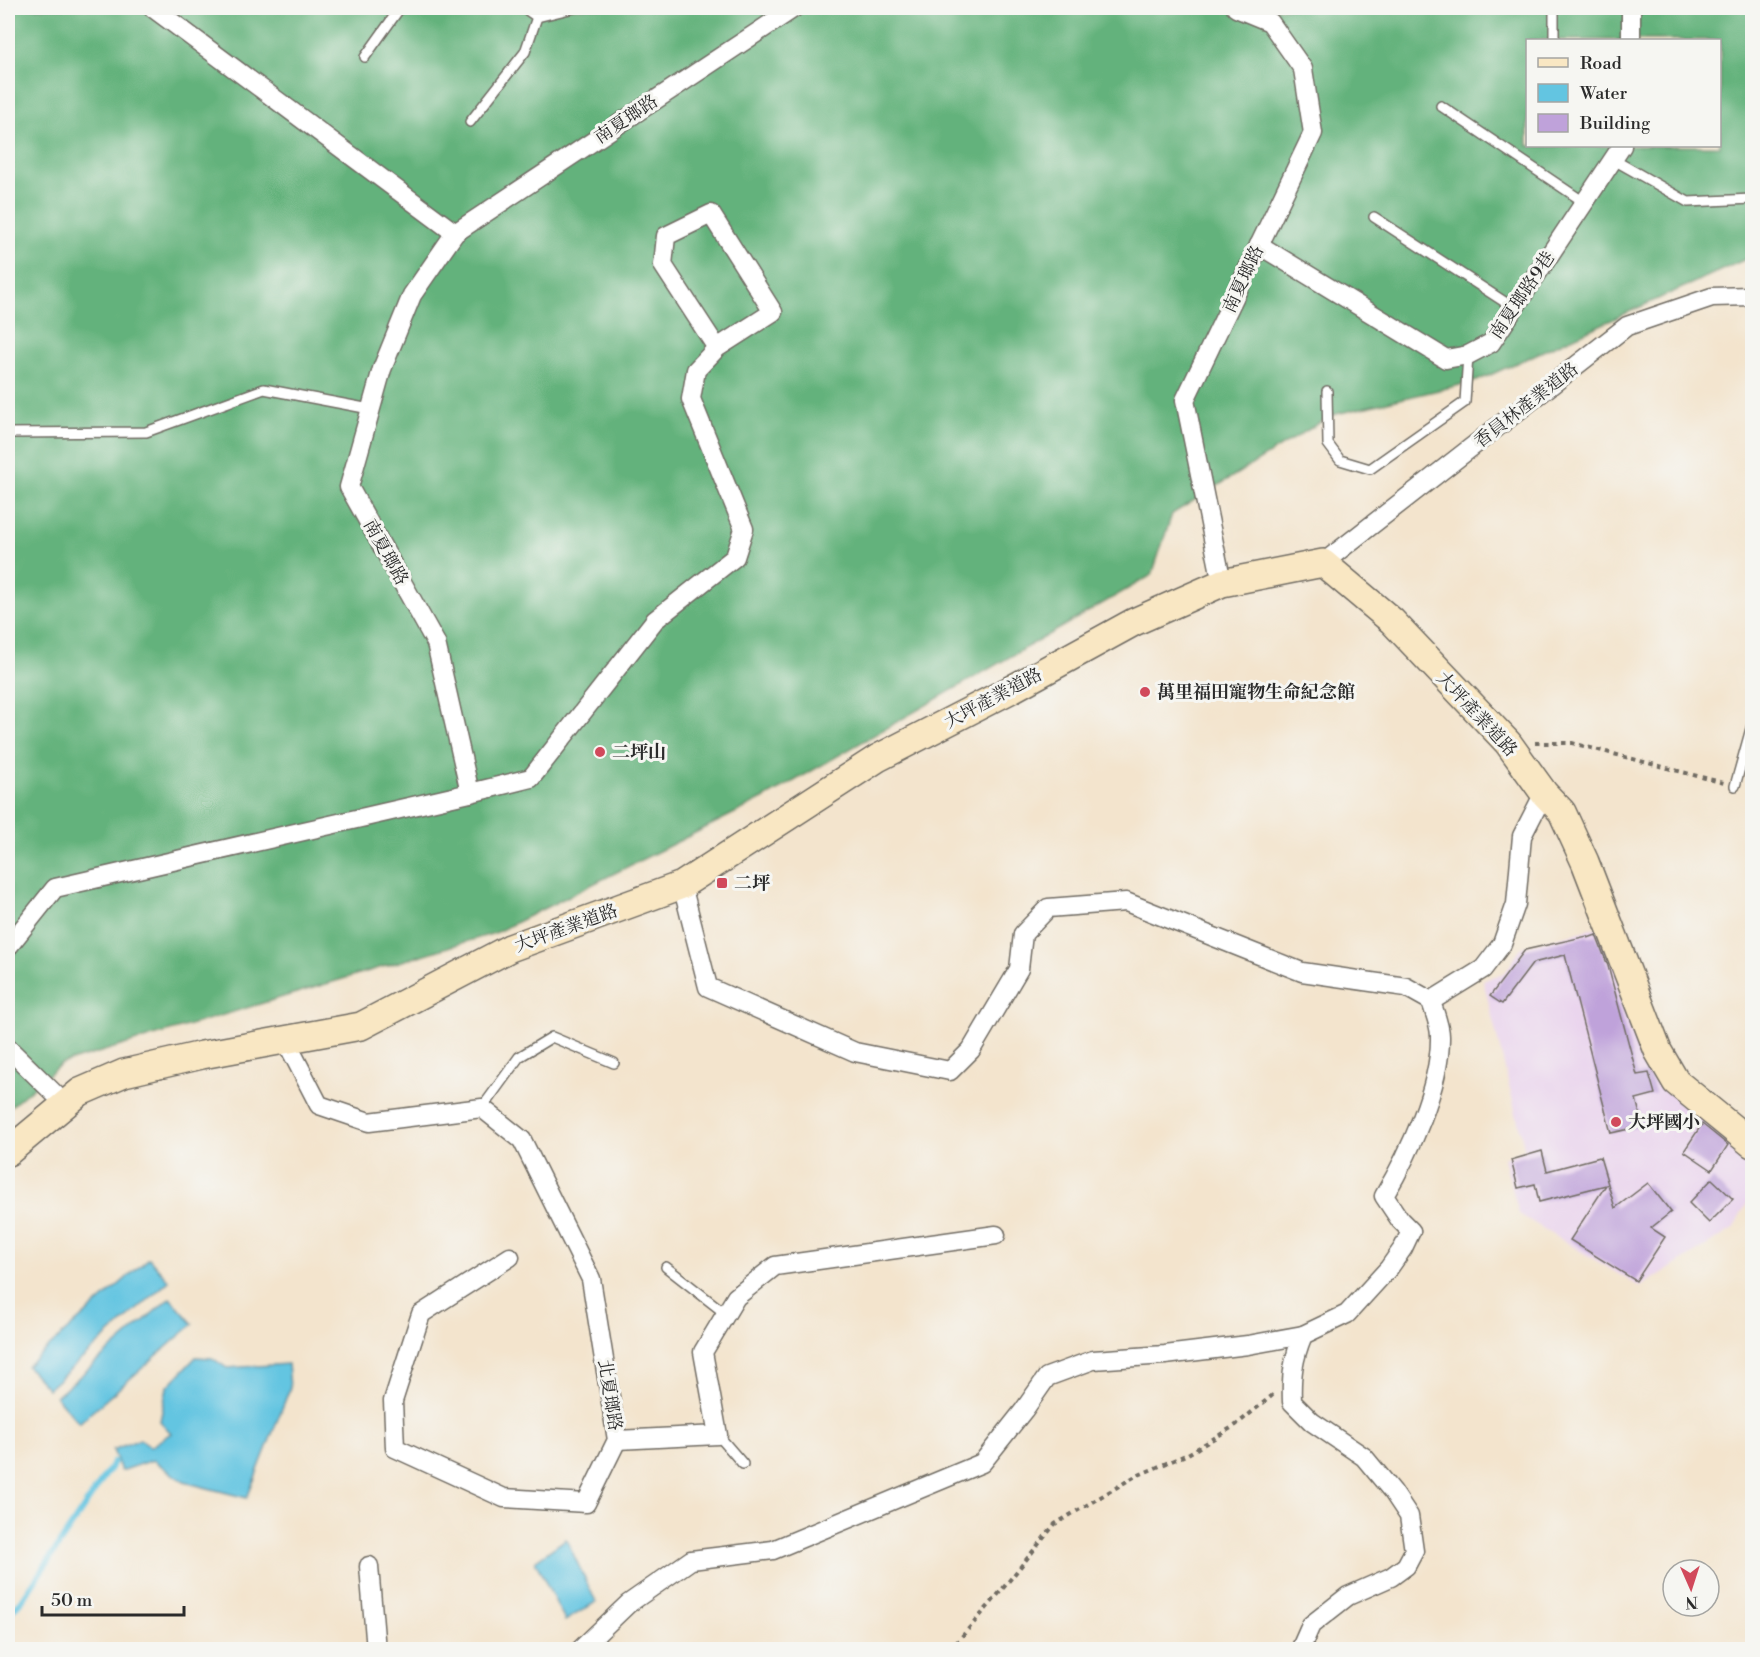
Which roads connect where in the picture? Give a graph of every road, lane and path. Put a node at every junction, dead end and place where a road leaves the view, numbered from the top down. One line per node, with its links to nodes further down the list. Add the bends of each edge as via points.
1 (153, 8): 19 (street)
2 (400, 8): 12 (lane)
3 (524, 8): 9 (lane)
4 (574, 8): 9 (lane)
5 (794, 8): 19 (street, 南夏瑯路)
6 (1236, 8): 20 (street, 南夏瑯路, via 1270,22 1303,69 1312,133)
7 (1554, 8): 10 (lane)
8 (1631, 8): 11 (street)
9 (537, 17): 14 (lane, via 525,52)
10 (1556, 39)
11 (1631, 39)
12 (365, 57)
13 (1441, 106): 17 (lane)
14 (470, 122)
15 (1618, 153): 16 (lane, via 1688,202); 17 (street, 南夏瑯路9巷)
16 (1752, 200)
17 (1584, 202): 22 (street, 南夏瑯路9巷)
18 (1374, 217): 22 (lane)
19 (455, 233): 26 (street, 南夏瑯路, via 412,295)
20 (1259, 245): 24 (street, via 1446,359); 29 (street, 南夏瑯路, via 1185,400)
21 (1752, 296): 28 (street, 香員林產業道路, via 1712,297 1627,326)
22 (1514, 308): 24 (street, 南夏瑯路9巷, via 1491,343)
23 (717, 348): 23 (street, via 663,265 666,236 711,214 773,312); 33 (street, via 696,370 691,399 744,529 735,557 655,620 531,778)
24 (1468, 355): 25 (lane, via 1464,402 1370,469 1340,460 1328,444)
25 (1327, 391)
26 (370, 409): 27 (lane, via 264,389 146,432); 33 (street, 南夏瑯路, via 349,487 436,643)
27 (8, 433)
28 (1323, 563): 29 (street, 大坪產業道路); 31 (street, 大坪產業道路, via 1392,621)
29 (1222, 583): 35 (street, 大坪產業道路, via 1134,622 878,758)
30 (1752, 725): 32 (lane)
31 (1508, 743): 32 (path, via 1572,743); 34 (street, 大坪產業道路)
32 (1735, 786)
33 (470, 793): 36 (street, via 55,888)
34 (1544, 793): 37 (street, via 1522,836 1516,904 1502,944 1483,969); 43 (street, 大坪產業道路, via 1562,812 1585,861 1658,1051 1676,1082)
35 (682, 885): 37 (street, via 708,987 855,1052 950,1071 971,1050 1019,969 1023,934 1048,908 1126,902 1302,972 1406,987); 38 (street, 大坪產業道路, via 510,948 361,1026)
36 (8, 947)
37 (1431, 1000): 49 (street, via 1440,1034 1433,1087 1404,1162 1384,1196 1411,1231 1389,1269 1347,1314)
38 (286, 1041): 41 (street, 大坪產業道路, via 124,1073 80,1092); 42 (street, via 319,1105 369,1122)
39 (8, 1048): 41 (street)
40 (614, 1063): 42 (lane, via 552,1037 519,1057)
41 (65, 1104): 44 (street, 大坪產業道路)
42 (482, 1108): 52 (street, 北夏瑯路, via 522,1140 591,1279)
43 (1752, 1144)
44 (8, 1152)
45 (996, 1234): 48 (street, via 775,1266 736,1297)
46 (510, 1257): 52 (street, 北夏瑯路, via 421,1314 393,1401 395,1448 504,1498 586,1503)
47 (666, 1267): 48 (lane)
48 (726, 1314): 51 (street, via 703,1352)
49 (1303, 1335): 50 (street, via 1293,1360); 56 (street, via 1165,1355 1093,1360 1047,1377 982,1463 773,1550 690,1560 628,1604)
50 (1291, 1385): 57 (path, via 1284,1386 1236,1425 1188,1454 1134,1477 1055,1524); 58 (street, via 1292,1402 1312,1422 1364,1457 1393,1492 1409,1516 1414,1551 1406,1566 1348,1596 1311,1625)
51 (718, 1435): 52 (street); 53 (lane)
52 (617, 1440)
53 (743, 1464)
54 (369, 1566): 55 (street)
55 (376, 1650)
56 (580, 1650)
57 (950, 1650)
58 (1300, 1650)

